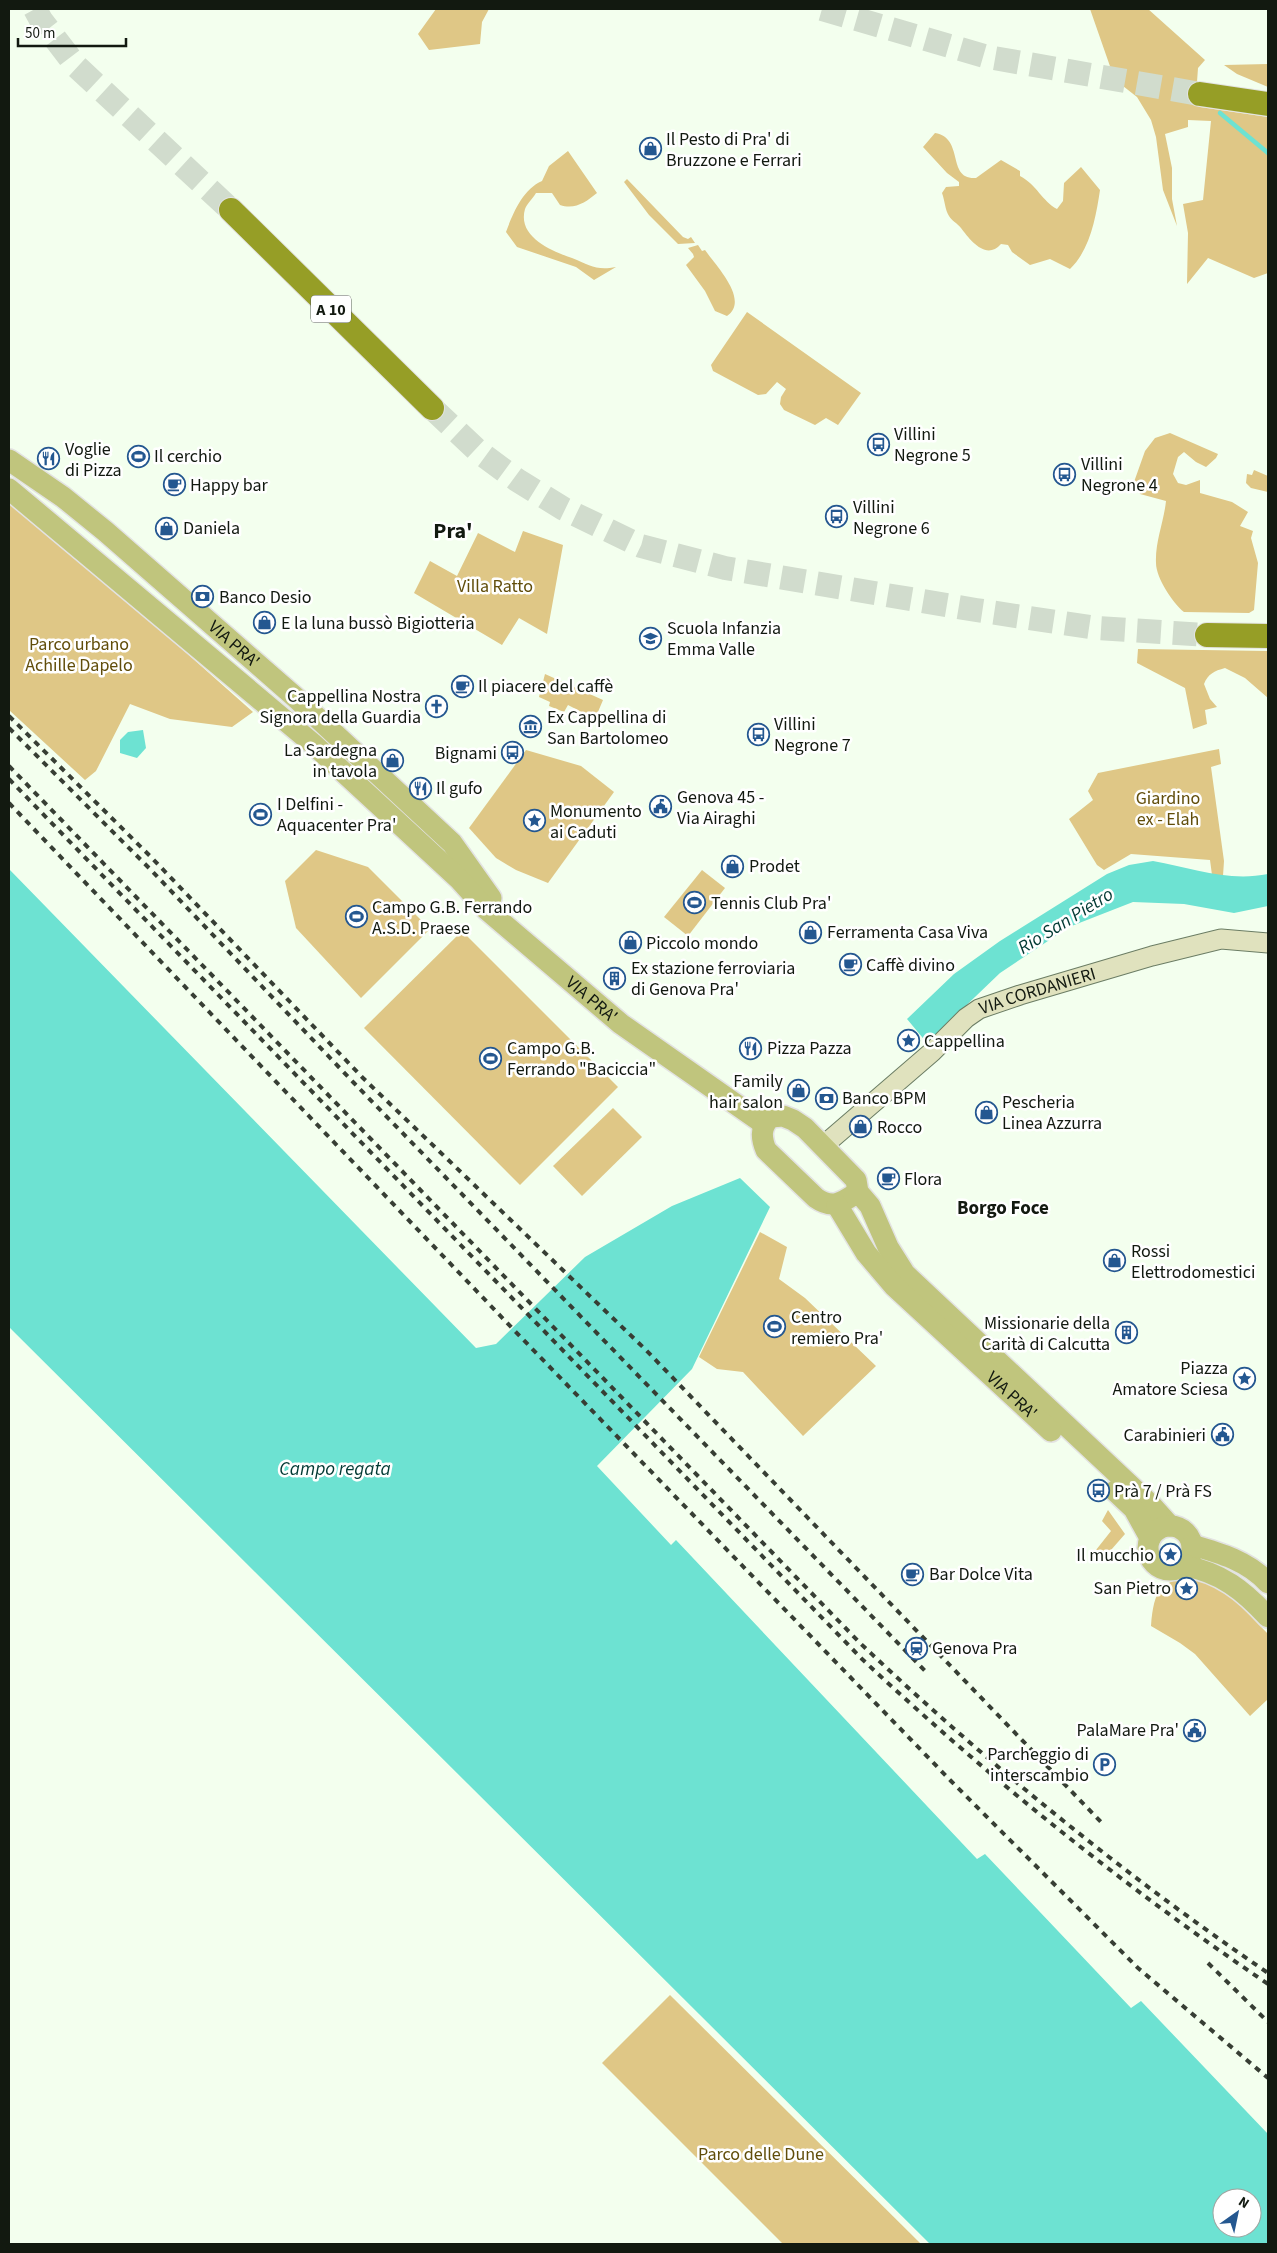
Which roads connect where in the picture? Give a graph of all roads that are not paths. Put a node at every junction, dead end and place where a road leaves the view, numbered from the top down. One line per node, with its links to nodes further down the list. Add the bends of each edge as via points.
1 (1200, 94): 2 (highway)
2 (1268, 104)
3 (230, 210): 4 (highway, A 10)
4 (432, 408)
5 (9, 460): 9 (main road, VIA PRA', via 63,497 120,544 295,697)
6 (9, 489): 10 (main road, VIA PRA', via 312,743)
7 (1207, 635): 8 (highway)
8 (1268, 636)
9 (452, 843): 10 (street); 11 (main road, VIA PRA')
10 (438, 860): 11 (main road, VIA PRA')
11 (520, 938): 13 (main road, VIA PRA', via 621,1024)
12 (1268, 943): 14 (street, VIA CORDANIERI, via 1221,939 1152,956 979,1009)
13 (764, 1124): 14 (main road, VIA PRA', via 771,1117 793,1120); 16 (main road, via 762,1140 774,1158 816,1198 825,1204)
14 (823, 1146): 15 (main road, VIA PRA', via 856,1180)
15 (858, 1192): 16 (main road); 17 (main road, VIA PRA', via 870,1206 888,1247 905,1274)
16 (837, 1205): 18 (main road, VIA PRA', via 866,1252 894,1286 1134,1509)
17 (1170, 1526): 18 (main road, via 1158,1529); 19 (main road, via 1186,1533)
18 (1150, 1538): 20 (main road, via 1148,1554 1154,1564 1169,1571)
19 (1192, 1545): 20 (main road, via 1191,1556); 21 (main road, via 1230,1557 1251,1568)
20 (1184, 1566): 22 (main road, via 1205,1570 1230,1581)
21 (1268, 1583)
22 (1268, 1618)

